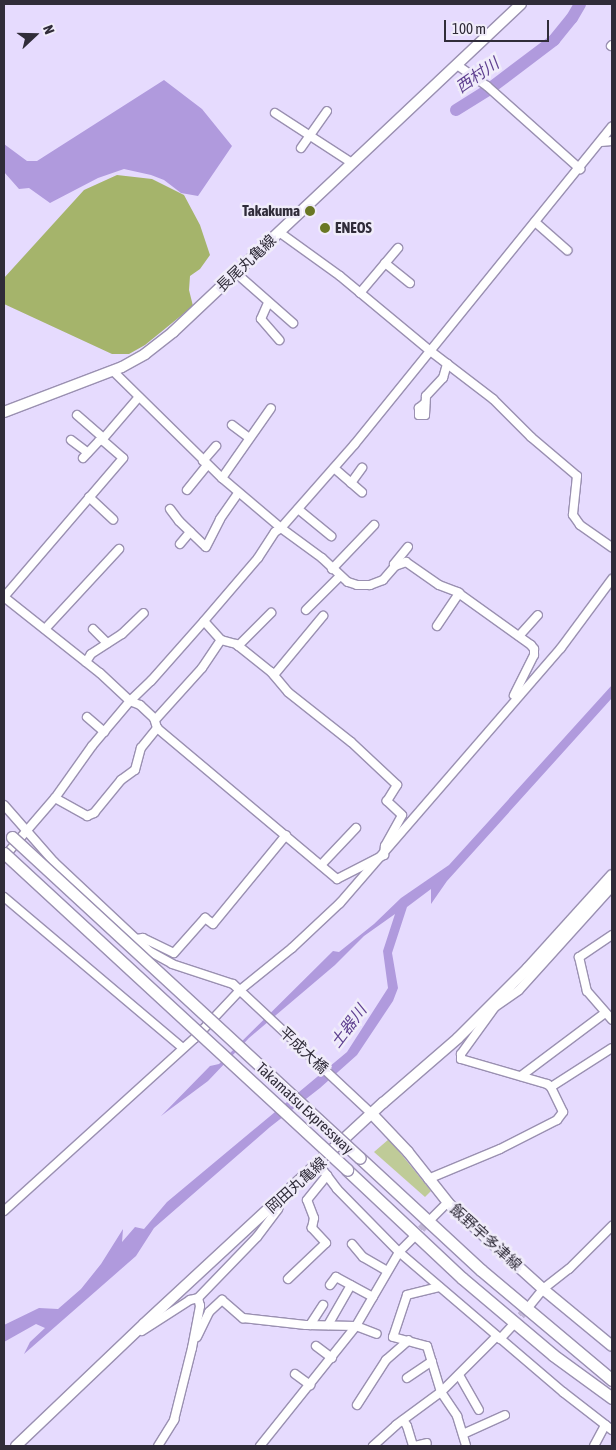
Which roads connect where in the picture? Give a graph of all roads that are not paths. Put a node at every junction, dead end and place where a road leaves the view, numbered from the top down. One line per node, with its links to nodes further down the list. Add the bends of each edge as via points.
1 (521, 4): 2 (main road, 長尾丸亀線)
2 (457, 65): 10 (main road, 長尾丸亀線); 11 (street, via 487,86)
3 (327, 111): 6 (street)
4 (275, 113): 6 (street)
5 (612, 126): 8 (street)
6 (309, 137): 9 (street); 10 (street)
7 (612, 141): 8 (street)
8 (601, 142): 11 (street)
9 (301, 148)
10 (352, 164): 13 (main road, 長尾丸亀線)
11 (580, 169): 12 (street)
12 (535, 222): 15 (street); 23 (street)
13 (280, 232): 17 (main road, 長尾丸亀線); 19 (street)
14 (398, 248): 16 (street)
15 (567, 250)
16 (385, 263): 18 (street); 19 (street)
17 (236, 273): 20 (street); 25 (main road, 長尾丸亀線, via 173,332 145,354)
18 (410, 283)
19 (360, 293): 23 (street)
20 (268, 303): 21 (street); 22 (street, via 261,319)
21 (293, 323)
22 (279, 340)
23 (429, 350): 24 (street); 37 (street)
24 (447, 364): 27 (street, via 444,378 426,396); 54 (street, via 493,399 531,437 578,476 573,515 580,525)
25 (112, 371): 26 (street); 29 (main road, 長尾丸亀線)
26 (138, 398): 33 (street); 36 (street)
27 (424, 403)
28 (271, 408): 32 (street)
29 (4, 412)
30 (77, 415): 33 (street)
31 (232, 425): 32 (street)
32 (249, 438): 39 (street)
33 (103, 439): 34 (street, via 85,455); 44 (street, via 123,458)
34 (71, 440)
35 (216, 446): 36 (street)
36 (205, 463): 39 (street); 41 (street)
37 (334, 468): 40 (street); 46 (street)
38 (362, 468): 40 (street)
39 (222, 478): 43 (street)
40 (351, 482): 42 (street)
41 (187, 490)
42 (362, 492)
43 (238, 493): 49 (street); 50 (street, via 206,547)
44 (89, 498): 47 (street); 61 (street)
45 (170, 509): 50 (street)
46 (298, 509): 49 (street); 51 (street)
47 (113, 519)
48 (374, 525): 57 (street)
49 (282, 528): 57 (street); 67 (street, via 275,532 258,558)
50 (190, 532): 52 (street)
51 (331, 536)
52 (180, 544)
53 (408, 547): 56 (street)
54 (612, 547)
55 (120, 550): 69 (street)
56 (395, 566): 58 (street, via 383,580 370,585 357,585); 60 (street, via 406,562)
57 (332, 569): 58 (street)
58 (340, 576): 62 (street)
59 (612, 579): 77 (street)
60 (459, 594): 68 (street); 71 (street)
61 (4, 597): 69 (street)
62 (306, 610)
63 (144, 613): 73 (street)
64 (271, 614): 74 (street)
65 (538, 615): 71 (street)
66 (323, 616): 76 (street)
67 (204, 621): 72 (street); 78 (street)
68 (437, 626)
69 (45, 629): 75 (street)
70 (93, 629): 73 (street)
71 (519, 636): 77 (street, via 531,645 534,655 514,695)
72 (221, 640): 74 (street); 80 (street)
73 (107, 643): 75 (street, via 91,654)
74 (238, 646): 76 (street)
75 (86, 662): 78 (street)
76 (274, 675): 89 (street, via 288,692 351,742 397,785 387,801 402,815 384,846)
77 (516, 699): 89 (street)
78 (130, 701): 80 (street, via 140,705); 81 (street)
79 (87, 717): 81 (street)
80 (156, 724): 82 (street, via 141,748 135,770 121,780 94,813 88,816); 87 (street)
81 (104, 732): 82 (street)
82 (55, 798): 85 (street)
83 (4, 805): 85 (street, 平成大橋)
84 (356, 828): 90 (street)
85 (26, 831): 88 (street); 95 (street, 平成大橋, via 54,862)
86 (8, 834): 142 (highway, Takamatsu Expressway, bridge, via 480,1270)
87 (286, 835): 90 (street); 95 (street, via 213,924 205,918 174,953 143,938)
88 (4, 855): 145 (highway, Takamatsu Expressway, bridge, via 462,1278 553,1355)
89 (384, 855): 90 (street, via 337,879); 96 (street, via 333,910)
90 (321, 865)
91 (612, 875): 97 (main road, 岡田丸亀線)
92 (612, 887): 97 (street, via 519,990)
93 (4, 897): 100 (street)
94 (612, 935): 98 (street, via 579,957 587,991)
95 (136, 939): 96 (street, 平成大橋, via 172,964 221,979)
96 (242, 992): 100 (street); 104 (street, 平成大橋)
97 (494, 1005): 102 (street, via 461,1054 461,1059); 104 (main road, 岡田丸亀線)
98 (605, 1013): 99 (street); 102 (street)
99 (612, 1020)
100 (183, 1048): 110 (street)
101 (612, 1048): 103 (street)
102 (521, 1076): 103 (street)
103 (551, 1087): 107 (street, via 563,1112 558,1120)
104 (372, 1115): 105 (main road, 岡田丸亀線); 107 (main road, 飯野宇多津線, via 408,1152)
105 (319, 1165): 106 (street); 108 (main road, 岡田丸亀線)
106 (327, 1175): 115 (street); 117 (street, via 306,1200 314,1218 312,1228 326,1243)
107 (428, 1179): 109 (main road, 飯野宇多津線)
108 (281, 1199): 123 (street, via 278,1209 257,1237); 132 (main road, 岡田丸亀線)
109 (448, 1202): 111 (street); 121 (main road, 飯野宇多津線)
110 (4, 1211)
111 (432, 1218)
112 (612, 1226): 121 (street, via 569,1269)
113 (412, 1238): 115 (street)
114 (352, 1244): 116 (street, via 363,1258)
115 (399, 1252): 116 (street); 120 (street)
116 (387, 1270): 122 (street)
117 (288, 1279)
118 (330, 1285): 119 (street, via 336,1277)
119 (351, 1285): 122 (street); 127 (street)
120 (439, 1287): 131 (street); 133 (street, via 407,1295 393,1336)
121 (543, 1289): 124 (street); 135 (main road, 飯野宇多津線)
122 (373, 1297): 128 (street)
123 (198, 1298): 132 (street); 136 (street, via 200,1306)
124 (531, 1304)
125 (322, 1305): 126 (street)
126 (310, 1325): 127 (street); 136 (street, via 243,1318 222,1300 209,1312)
127 (328, 1325): 128 (street)
128 (356, 1326): 130 (street); 137 (street)
129 (512, 1326): 131 (street)
130 (377, 1334)
131 (498, 1337): 140 (street); 150 (street)
132 (131, 1338): 154 (main road, 岡田丸亀線)
133 (409, 1340): 138 (street, via 427,1346); 146 (street, via 386,1360)
134 (316, 1346): 137 (street)
135 (612, 1346)
136 (192, 1348): 155 (street, via 174,1420)
137 (332, 1358): 143 (street)
138 (432, 1360): 141 (street); 144 (street)
139 (295, 1374): 143 (street)
140 (459, 1375): 144 (street); 147 (street)
141 (407, 1378)
142 (612, 1380)
143 (310, 1385): 156 (street)
144 (441, 1392): 149 (street); 152 (street, via 454,1411)
145 (612, 1398)
146 (357, 1406)
147 (479, 1410)
148 (505, 1415): 152 (street)
149 (403, 1420): 157 (street); 158 (street)
150 (605, 1425): 151 (street); 160 (street)
151 (612, 1430)
152 (463, 1434): 159 (street)
153 (427, 1443): 158 (street)
154 (16, 1446)
155 (158, 1446)
156 (260, 1446)
157 (373, 1446)
158 (414, 1446)
159 (466, 1446)
160 (594, 1446)

